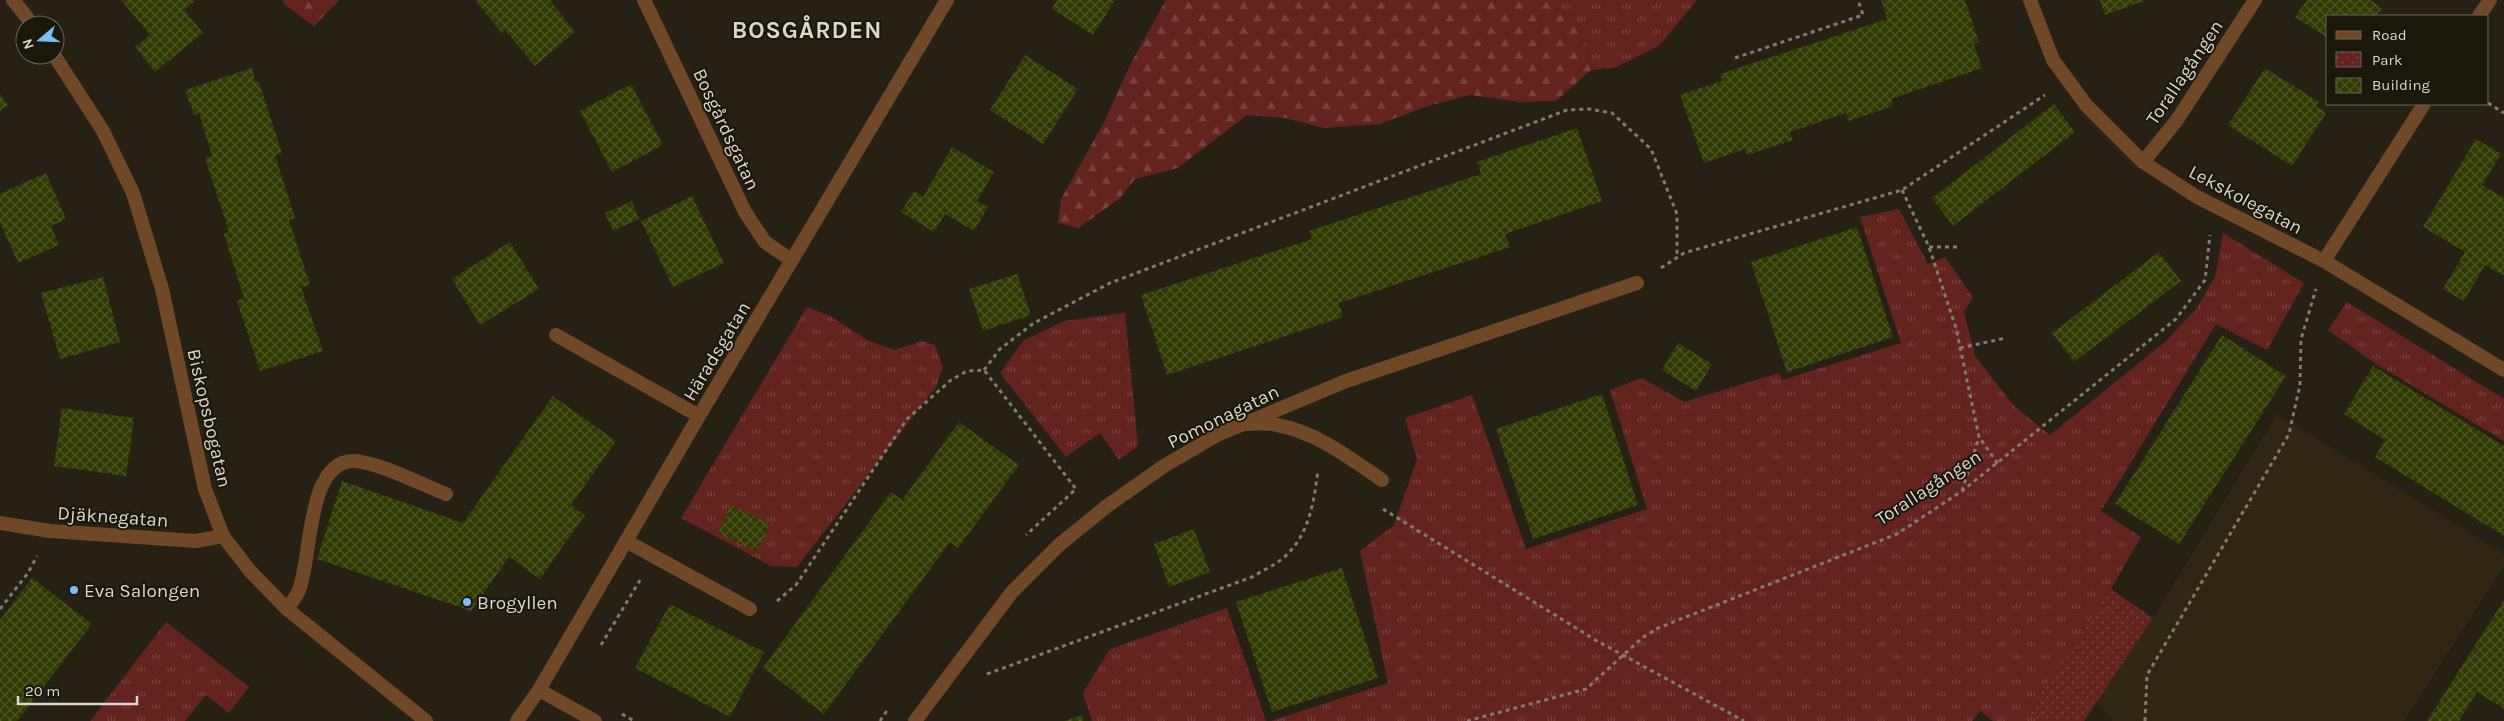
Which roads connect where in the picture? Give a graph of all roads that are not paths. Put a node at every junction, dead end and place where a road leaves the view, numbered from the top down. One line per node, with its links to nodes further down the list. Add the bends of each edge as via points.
1 (13, 0): 7 (street)
2 (644, 0): 12 (street, Bosgårdsgatan, via 745,212 764,242)
3 (947, 0): 12 (street, Häradsgatan)
4 (2030, 0): 11 (street, Lekskolegatan, via 2053,60 2086,106)
5 (2255, 0): 11 (street, Torallagången, via 2177,120)
6 (2490, 0): 8 (street)
7 (26, 15)
8 (2481, 15)
9 (60, 65): 22 (street, Biskopsbogatan, via 103,131 132,193 162,289 204,489)
10 (2423, 105): 13 (street)
11 (2142, 162): 13 (street, Lekskolegatan, via 2197,197)
12 (791, 260): 17 (street, Häradsgatan)
13 (2324, 261): 16 (street, Lekskolegatan)
14 (1638, 283): 18 (street, Pomonagatan, via 1346,381)
15 (556, 335): 17 (street)
16 (2504, 370)
17 (699, 416): 23 (street, Häradsgatan)
18 (1242, 424): 19 (street, via 1276,424 1308,434); 30 (street, Pomonagatan, via 1164,466 1107,506 1059,546 1012,592)
19 (1382, 480)
20 (446, 494): 24 (street, via 365,463 351,461 329,471 320,487 299,590)
21 (0, 523): 22 (street, Djäknegatan, via 196,541)
22 (223, 536): 24 (street, Biskopsbogatan, via 250,571)
23 (626, 541): 25 (street); 26 (street, Häradsgatan)
24 (287, 609): 27 (street, Biskopsbogatan)
25 (750, 609)
26 (538, 690): 28 (street, Häradsgatan); 29 (street)
27 (426, 721)
28 (517, 721)
29 (595, 721)
30 (915, 721)

